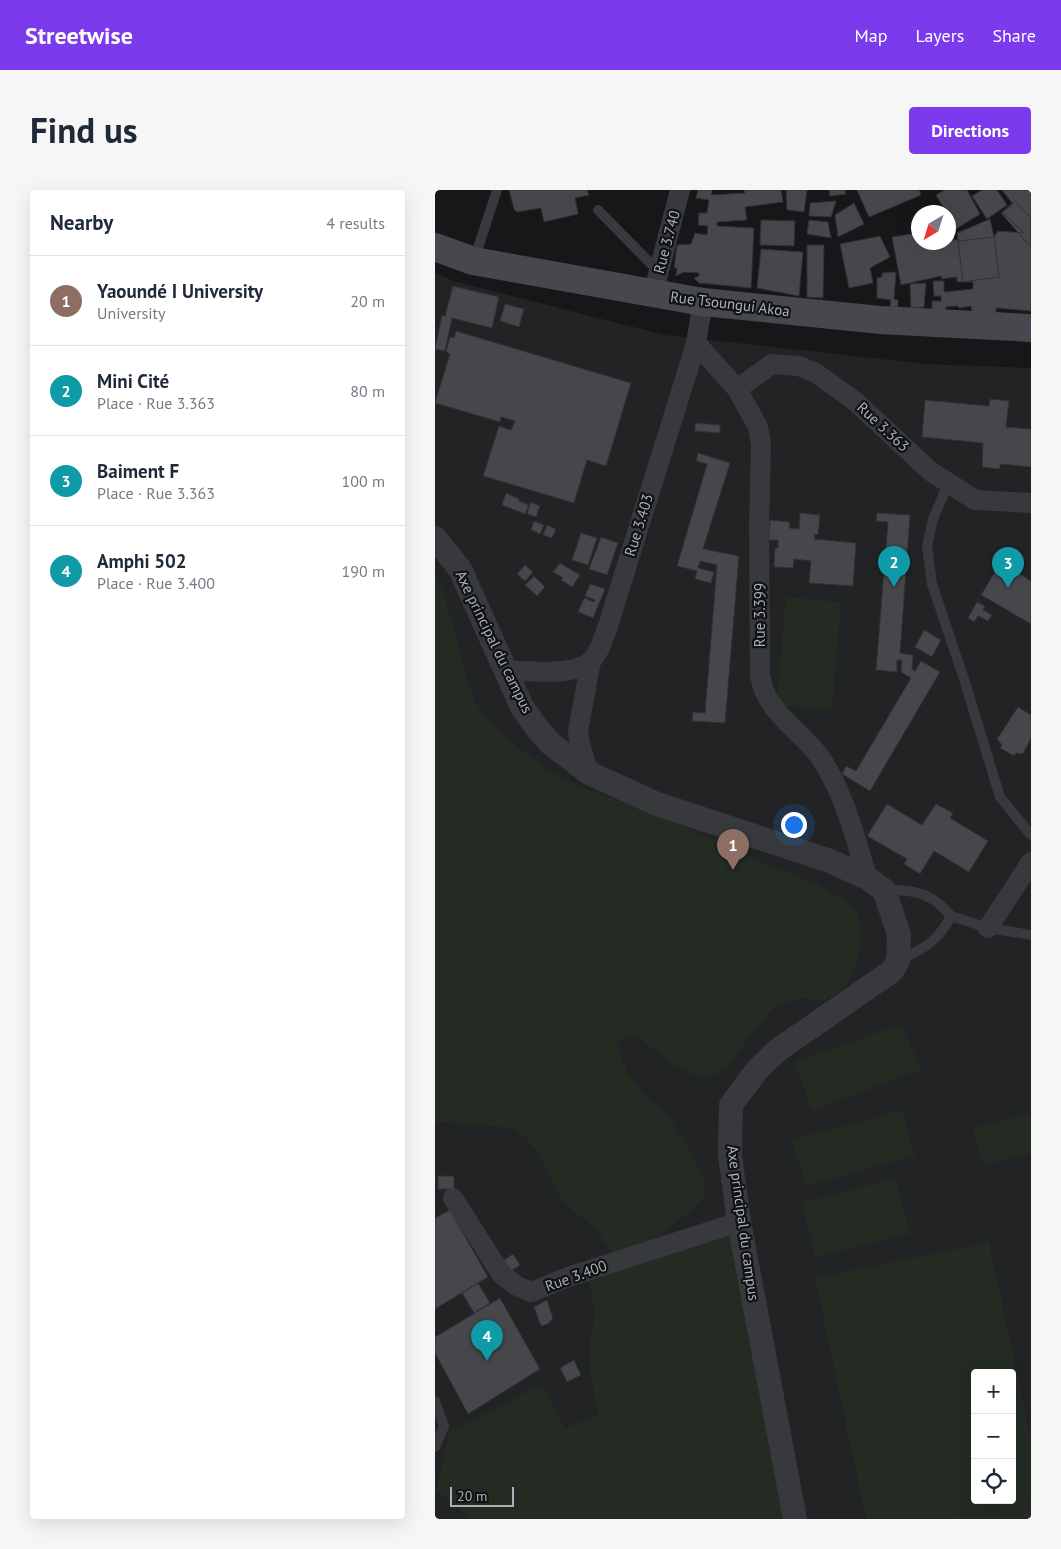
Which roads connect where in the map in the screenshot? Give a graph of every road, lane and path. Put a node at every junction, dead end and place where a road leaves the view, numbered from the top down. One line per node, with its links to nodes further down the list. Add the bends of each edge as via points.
1 (497, 190): 5 (lane)
2 (680, 190): 6 (street, Rue 3.740)
3 (598, 210): 6 (lane)
4 (435, 247): 5 (main road, Rue Tsoungui Akoa)
5 (473, 261): 6 (main road, Rue Tsoungui Akoa)
6 (656, 283): 7 (main road, Rue Tsoungui Akoa)
7 (703, 302): 8 (main road, Rue Tsoungui Akoa, via 879,320); 9 (street, Rue 3.403)
8 (1031, 328)
9 (696, 343): 10 (street, Rue 3.399); 14 (street, Rue 3.403, via 607,629)
10 (737, 389): 11 (street, Rue 3.363, via 773,364 799,366 816,373 856,402 930,471); 19 (street, Rue 3.399, via 758,427 761,445 760,675 764,691 776,709 822,759 833,778)
11 (949, 482): 12 (street, Rue 3.363, via 975,500); 17 (lane, via 933,519 927,546 932,584 1000,797)
12 (1031, 503)
13 (435, 538): 15 (street, Axe principal du campus, via 460,569)
14 (591, 661): 15 (street, via 559,672); 16 (street, Rue 3.403, via 578,731)
15 (505, 670): 16 (street, Axe principal du campus, via 522,707 536,727 551,744)
16 (589, 773): 19 (street, Axe principal du campus, via 657,804 830,861)
17 (1031, 835)
18 (1031, 862): 21 (street)
19 (876, 884): 20 (lane, via 929,896); 23 (street, via 899,934)
20 (951, 916): 21 (lane); 23 (lane, via 938,937 923,949)
21 (988, 928): 22 (lane)
22 (1031, 935)
23 (898, 961): 25 (street, Axe principal du campus, via 885,977 778,1050 757,1070 731,1105 730,1155)
24 (453, 1198): 25 (street, Rue 3.400, via 503,1275 531,1292)
25 (739, 1222): 28 (street, Axe principal du campus)
26 (435, 1401): 27 (lane, via 444,1426)
27 (435, 1446)
28 (795, 1519)

